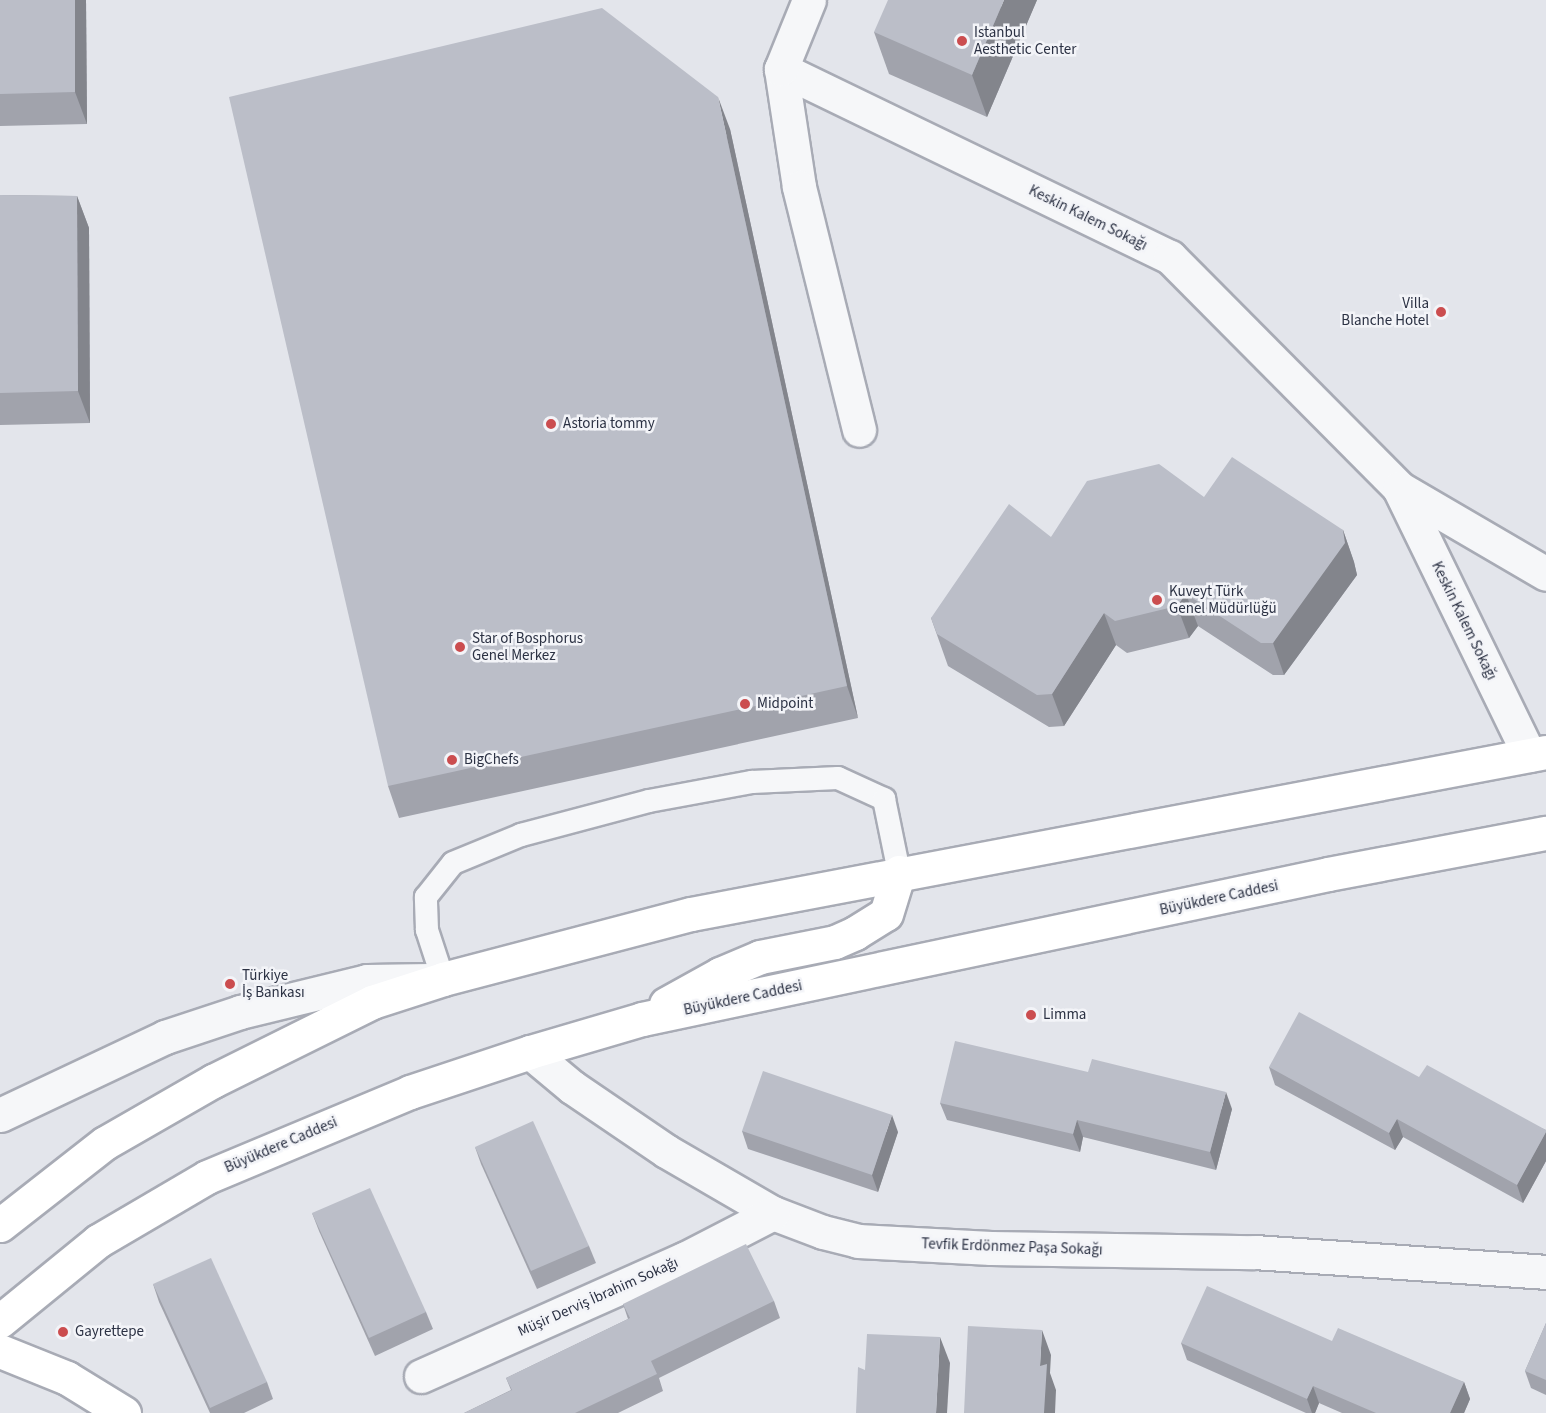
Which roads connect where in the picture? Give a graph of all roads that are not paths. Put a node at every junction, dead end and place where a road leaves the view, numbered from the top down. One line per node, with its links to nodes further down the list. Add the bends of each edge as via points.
1 (809, 0): 2 (street)
2 (782, 69): 3 (street, via 799,187); 4 (street, Keskin Kalem Sokağı, via 1170,257)
3 (859, 430)
4 (1400, 488): 5 (street, Keskin Kalem Sokağı); 6 (street, Keskin Kalem Sokağı)
5 (1546, 574)
6 (1538, 753): 8 (main road)
7 (1546, 833): 10 (main road, Büyükdere Caddesi, via 1316,877)
8 (899, 872): 9 (main road, via 680,916); 9 (lane, via 884,799 838,778 752,782 649,801 521,834 453,863 426,897 427,930); 10 (main road, via 886,914 855,933 835,942 760,957 720,974)
9 (443, 979): 12 (street, via 367,981 240,1012 165,1037); 14 (main road, via 372,1002 213,1081 105,1143)
10 (642, 1019): 11 (main road, Büyükdere Caddesi)
11 (530, 1052): 13 (street, Tevfik Erdönmez Paşa Sokağı, via 572,1087 666,1151); 16 (main road, Büyükdere Caddesi, via 410,1092 207,1177 98,1241)
12 (0, 1115)
13 (773, 1213): 15 (street, Tevfik Erdönmez Paşa Sokağı, via 822,1232 858,1240 991,1248 1254,1252); 18 (street, Müşir Derviş İbrahim Sokağı, via 684,1259)
14 (0, 1225)
15 (1546, 1272)
16 (0, 1322)
17 (0, 1351): 19 (main road, via 67,1378)
18 (421, 1376)
19 (124, 1413)

